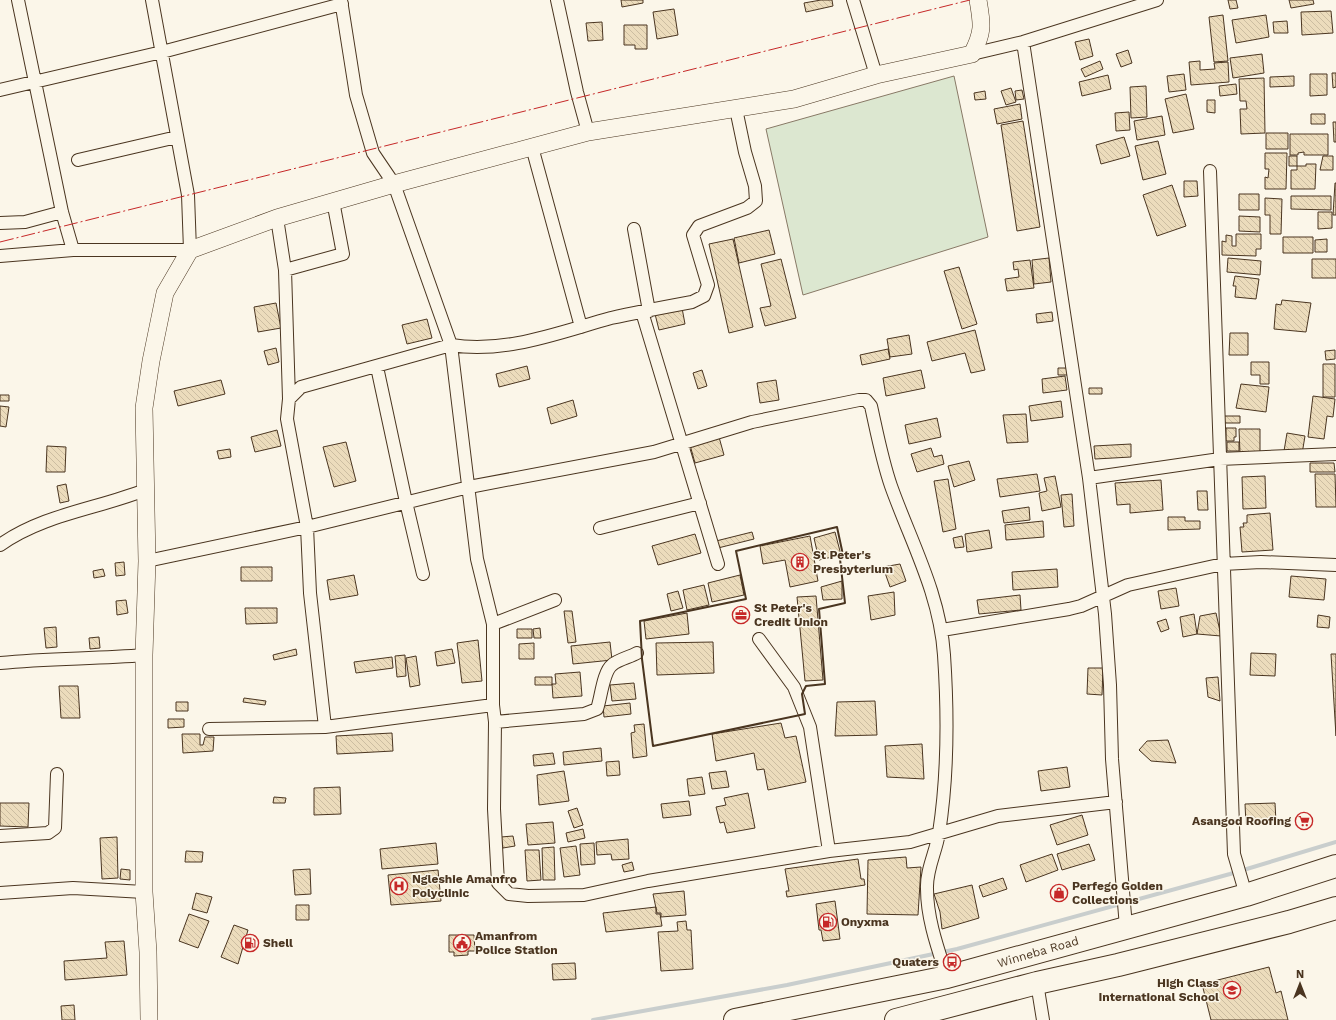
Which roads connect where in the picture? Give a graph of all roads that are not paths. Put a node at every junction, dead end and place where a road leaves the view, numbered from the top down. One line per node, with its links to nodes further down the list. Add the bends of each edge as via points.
1 (18, 0): 12 (street)
2 (152, 0): 9 (street)
3 (558, 0): 15 (street)
4 (853, 0): 11 (street)
5 (978, 0): 10 (street, via 982,27)
6 (1157, 0): 8 (street)
7 (342, 2): 9 (street); 20 (street, via 356,96 370,146)
8 (1023, 42): 10 (street); 38 (street)
9 (162, 52): 12 (street); 16 (street)
10 (972, 54): 11 (street)
11 (876, 75): 14 (street, via 794,99)
12 (35, 82): 13 (street); 22 (street)
13 (0, 90)
14 (736, 109): 15 (street); 30 (street, via 755,186 756,200 747,208 699,226 693,235 708,285 704,296 692,302)
15 (588, 132): 17 (street)
16 (177, 136): 18 (street); 27 (street, via 188,195)
17 (532, 147): 20 (street); 31 (street)
18 (78, 160)
19 (1210, 171): 37 (street)
20 (394, 184): 21 (street); 32 (street)
21 (333, 201): 23 (street); 29 (street, via 343,254)
22 (62, 212): 24 (street, via 25,222); 26 (street)
23 (277, 218): 27 (street); 29 (street)
24 (0, 223)
25 (634, 229): 30 (street)
26 (72, 250): 27 (street); 28 (street)
27 (190, 250): 40 (street, via 165,293 151,361 144,408)
28 (0, 256)
29 (285, 270): 34 (street)
30 (646, 312): 31 (street); 35 (street)
31 (581, 327): 32 (street, via 527,342 466,348)
32 (451, 345): 33 (street); 39 (street)
33 (377, 367): 34 (street, via 301,387); 41 (street)
34 (289, 399): 43 (street, via 287,419)
35 (682, 445): 39 (street); 42 (street); 54 (street, via 752,422 866,400 872,406 884,465 930,584)
36 (1336, 454): 37 (street)
37 (1220, 458): 38 (street); 48 (street)
38 (1089, 478): 51 (street)
39 (469, 487): 41 (street); 53 (street, via 477,559)
40 (145, 490): 45 (street, via 122,499 48,519); 46 (street)
41 (406, 502): 43 (street); 50 (street)
42 (700, 503): 44 (street); 47 (street)
43 (307, 527): 46 (street); 61 (street, via 310,593)
44 (600, 528)
45 (0, 545)
46 (147, 561): 57 (street)
47 (718, 564)
48 (1223, 564): 49 (street, via 1261,562); 51 (street, via 1128,585); 71 (street, via 1234,854)
49 (1336, 565)
50 (423, 574)
51 (1103, 595): 54 (street, via 1069,609); 64 (street)
52 (556, 600): 53 (street)
53 (493, 624): 59 (street)
54 (942, 630): 65 (street, via 946,756)
55 (759, 640): 67 (street, via 794,687 810,727)
56 (637, 653): 60 (street, via 611,665 597,709 584,714)
57 (144, 655): 58 (street); 69 (street)
58 (0, 663)
59 (493, 706): 60 (street); 61 (street)
60 (495, 722): 67 (street, via 494,809 498,883 510,894 584,895 648,881)
61 (326, 727): 62 (street)
62 (209, 729)
63 (58, 774): 66 (street, via 55,828 48,833)
64 (1116, 802): 65 (street, via 998,816); 73 (street)
65 (939, 834): 67 (street, via 910,842); 75 (street, via 926,887 934,938)
66 (0, 836)
67 (829, 851)
68 (1336, 866): 71 (highway, Winneba Road)
69 (144, 892): 70 (street, via 73,888); 77 (street)
70 (0, 893)
71 (1246, 895): 73 (highway, Winneba Road)
72 (1336, 908): 74 (highway)
73 (1119, 929): 74 (highway); 75 (highway, Winneba Road)
74 (1118, 965): 76 (highway)
75 (947, 977): 78 (highway, Winneba Road)
76 (1037, 983): 79 (highway); 80 (street)
77 (149, 1020)
78 (735, 1020)
79 (896, 1020)
80 (1043, 1020)

